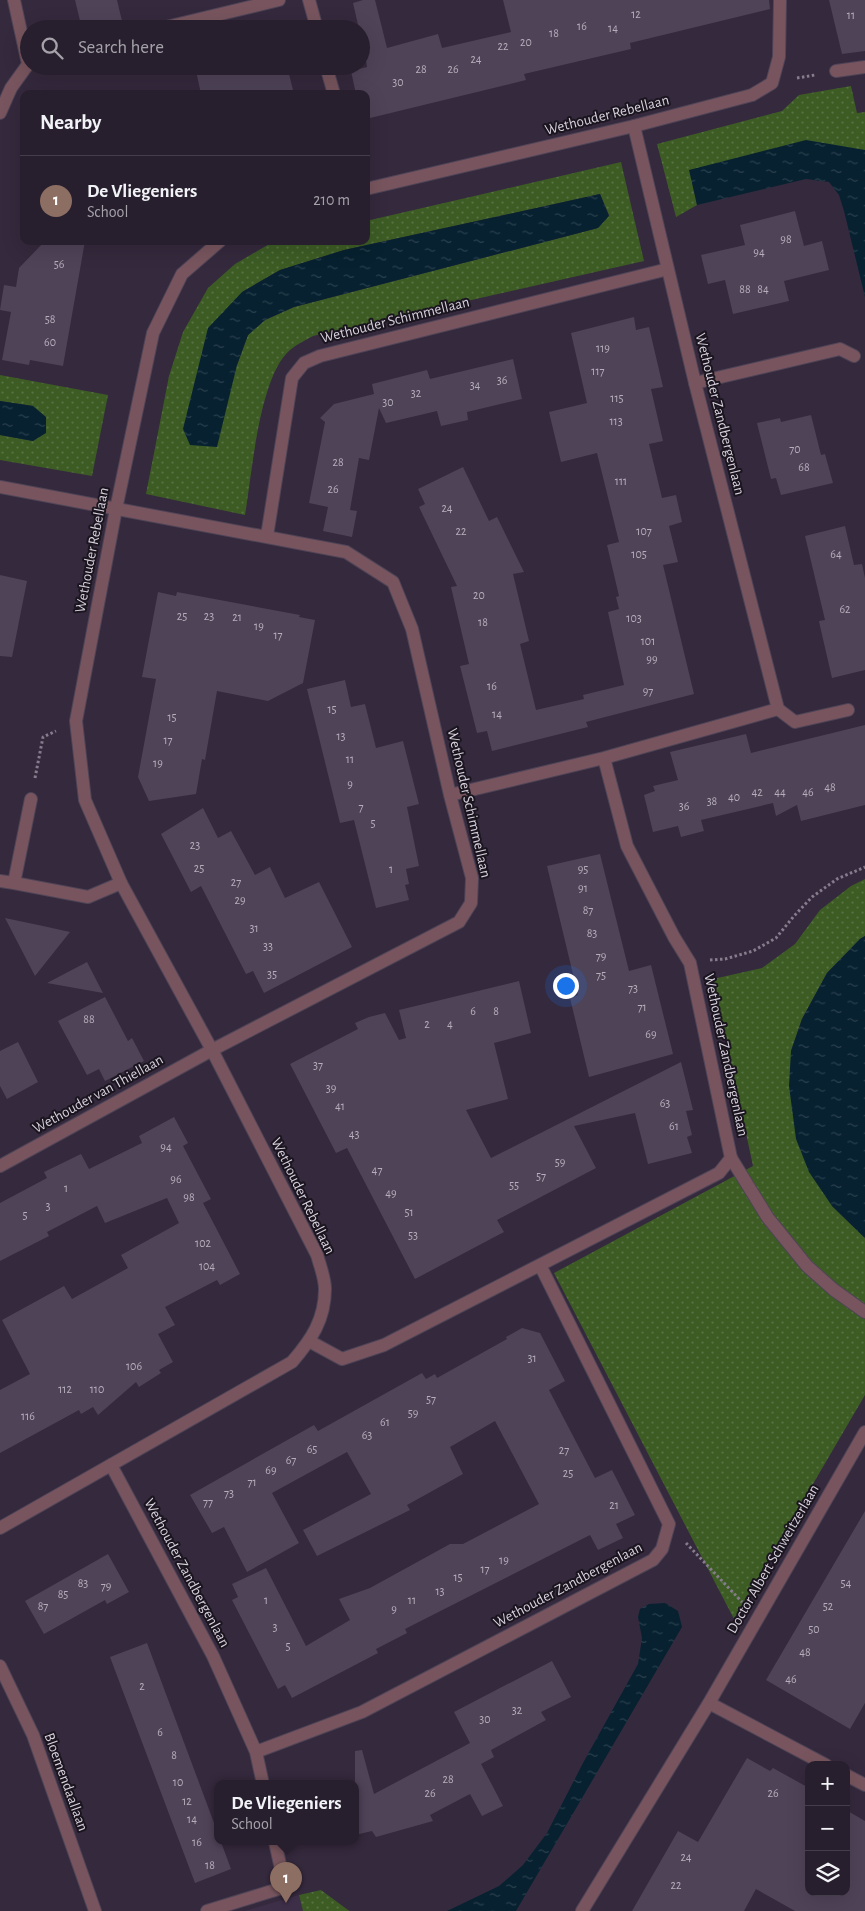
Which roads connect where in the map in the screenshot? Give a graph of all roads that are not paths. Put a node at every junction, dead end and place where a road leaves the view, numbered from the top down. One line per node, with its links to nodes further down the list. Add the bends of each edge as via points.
1 (14, 0): 7 (street)
2 (280, 0): 5 (street)
3 (309, 0): 6 (street)
4 (780, 0): 14 (street, Wethouder Rebellaan, via 778,58 772,83 752,95)
5 (196, 20)
6 (315, 20)
7 (20, 26)
8 (865, 67): 9 (street)
9 (836, 71)
10 (21, 75): 13 (street, via 11,88)
11 (329, 75): 12 (street)
12 (333, 90)
13 (0, 114)
14 (634, 126): 15 (street, Wethouder Rebellaan); 17 (street, Wethouder Zandbergenlaan)
15 (370, 189)
16 (215, 245): 21 (street, Wethouder Rebellaan, via 182,274 153,333)
17 (668, 268): 19 (street, Wethouder Zandbergenlaan); 22 (street, Wethouder Schimmellaan, via 320,356 304,363 292,378)
18 (854, 356): 19 (street, via 840,349)
19 (695, 383): 23 (street, Wethouder Zandbergenlaan)
20 (0, 487): 21 (street, Wethouder Schimmellaan)
21 (116, 509): 22 (street, Wethouder Schimmellaan); 30 (street, Wethouder Rebellaan, via 76,721 85,800)
22 (267, 536): 26 (street, Wethouder Schimmellaan, via 346,552 393,582 412,629)
23 (778, 708): 24 (street, via 795,722); 25 (street)
24 (848, 710)
25 (604, 758): 26 (street); 32 (street, Wethouder Zandbergenlaan, via 627,846 690,963)
26 (450, 794): 31 (street, Wethouder Schimmellaan, via 472,878 471,903 459,922)
27 (31, 799): 29 (street)
28 (0, 881): 29 (street)
29 (14, 883): 30 (street, via 88,897)
30 (121, 883): 31 (street, Wethouder Rebellaan)
31 (212, 1050): 33 (street, Wethouder van Thiellaan); 36 (street, Wethouder Rebellaan, via 317,1255 325,1288 320,1320)
32 (731, 1158): 34 (street, Wethouder Zandbergenlaan, via 719,1173); 35 (street, via 768,1218 807,1266)
33 (0, 1166)
34 (540, 1264): 36 (street, Wethouder Zandbergenlaan, via 384,1345 342,1359); 42 (street, Wethouder Zandbergenlaan, via 669,1524 662,1549 653,1560 362,1712)
35 (865, 1312)
36 (310, 1341): 38 (street, Wethouder Rebellaan, via 292,1362)
37 (865, 1432): 41 (street, Doctor Albert Schweitzerlaan)
38 (111, 1465): 39 (street, Wethouder Rebellaan); 42 (street, Wethouder Zandbergenlaan, via 213,1656)
39 (0, 1528)
40 (0, 1666): 48 (street, Bloemendaallaan, via 33,1734)
41 (709, 1703): 43 (street); 50 (street, Doctor Albert Schweitzerlaan)
42 (256, 1752): 45 (street, Wethouder Zandbergenlaan)
43 (818, 1761)
44 (850, 1777): 46 (street)
45 (261, 1780)
46 (865, 1785)
47 (276, 1845): 49 (street, via 285,1887)
48 (95, 1911)
49 (207, 1911)
50 (582, 1911)

